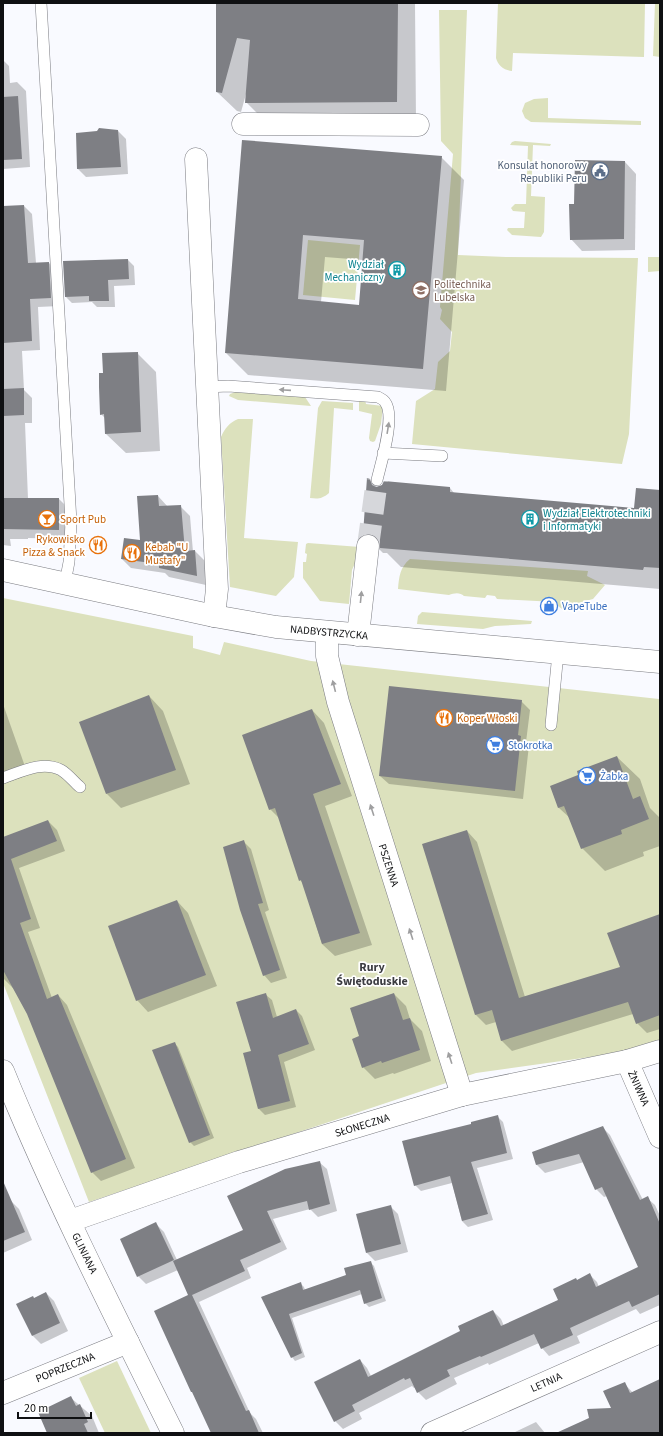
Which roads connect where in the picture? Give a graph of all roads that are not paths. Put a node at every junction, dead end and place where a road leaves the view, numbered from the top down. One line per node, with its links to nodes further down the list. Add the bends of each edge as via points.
1 (41, 3): 11 (lane, via 71,522)
2 (243, 124): 3 (street)
3 (418, 125)
4 (196, 159): 5 (street)
5 (207, 388): 6 (lane, one-way to 5, via 390,412 385,401 378,397 228,386); 12 (street, via 217,589)
6 (383, 453): 7 (lane); 8 (lane)
7 (442, 456)
8 (377, 480)
9 (368, 546): 14 (street, one-way to 9)
10 (3, 570): 11 (street, NADBYSTRZYCKA)
11 (66, 583): 12 (street, NADBYSTRZYCKA)
12 (214, 616): 13 (street, NADBYSTRZYCKA, via 276,627)
13 (327, 632): 14 (street, NADBYSTRZYCKA); 23 (street, PSZENNA, one-way to 13, via 338,702 327,656)
14 (358, 635): 15 (street, NADBYSTRZYCKA)
15 (558, 653): 16 (street, NADBYSTRZYCKA); 17 (lane)
16 (660, 662)
17 (552, 725)
18 (3, 778): 19 (lane, via 45,766 61,770)
19 (80, 787)
20 (660, 1051): 21 (street, SŁONECZNA)
21 (627, 1061): 23 (street, SŁONECZNA); 24 (street, ŻNIWNA)
22 (3, 1071): 25 (street, GLINIANA)
23 (462, 1095): 25 (street, SŁONECZNA, via 239,1162)
24 (660, 1137)
25 (70, 1221): 27 (street, GLINIANA)
26 (660, 1332): 30 (street, LETNIA)
27 (128, 1342): 28 (street, POPRZECZNA); 29 (street, GLINIANA)
28 (3, 1393)
29 (173, 1433)
30 (432, 1433)

